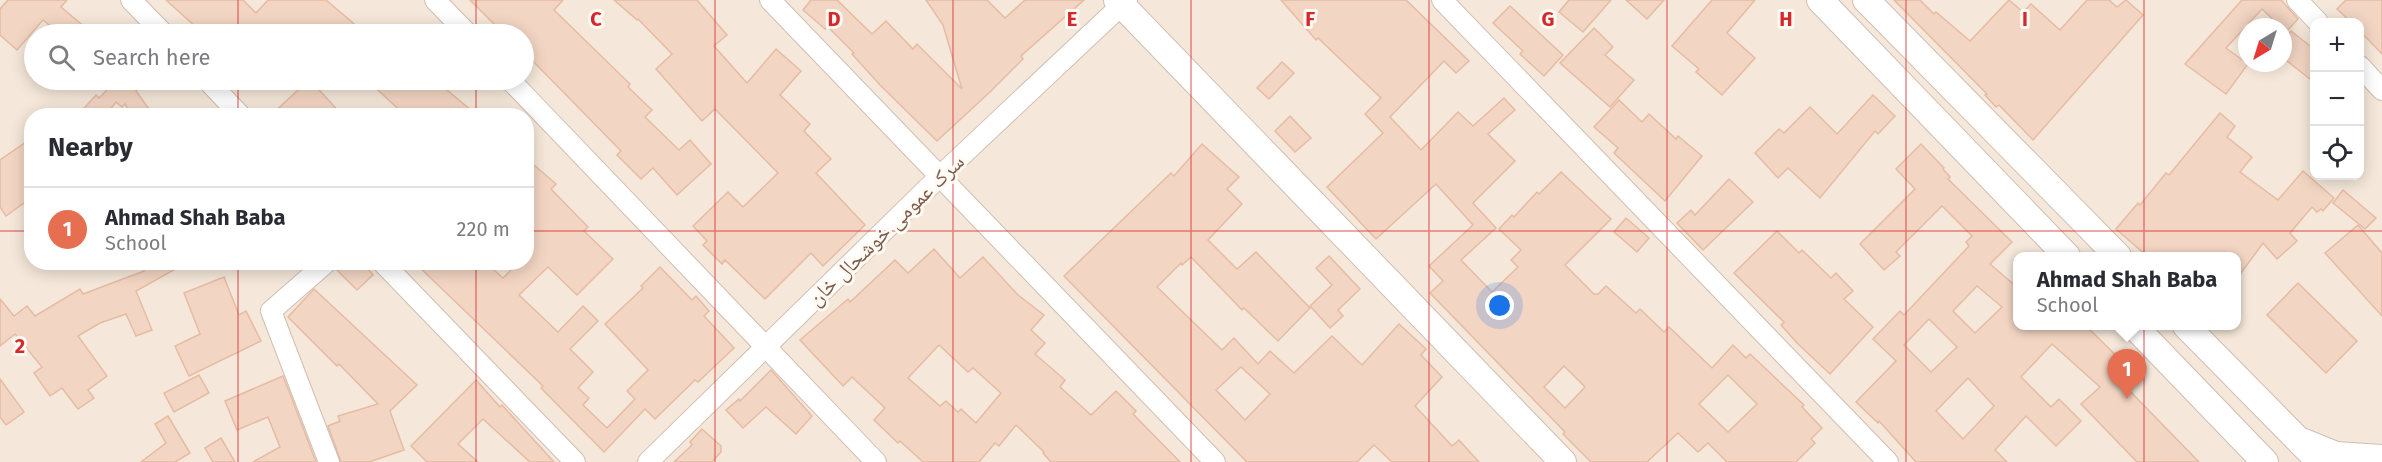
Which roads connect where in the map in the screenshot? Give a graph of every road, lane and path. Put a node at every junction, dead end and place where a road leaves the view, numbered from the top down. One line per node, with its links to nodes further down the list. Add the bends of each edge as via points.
1 (131, 0): 10 (street)
2 (435, 0): 11 (street)
3 (770, 0): 17 (street)
4 (1442, 0): 33 (street)
5 (1820, 0): 18 (street)
6 (1866, 0): 19 (street)
7 (2296, 0): 9 (street)
8 (1122, 2): 17 (street, سرک عمومی خوشحال خان); 32 (street)
9 (2314, 18)
10 (154, 24)
11 (458, 24)
12 (2364, 70): 15 (street)
13 (216, 90): 16 (street)
14 (520, 90): 24 (street)
15 (2382, 90)
16 (233, 108)
17 (940, 177): 24 (street, سرک عمومی خوشحال خان); 31 (street)
18 (2063, 252)
19 (2114, 252)
20 (318, 270): 27 (street, via 271,311)
21 (390, 270): 28 (street)
22 (2138, 330): 34 (street)
23 (2190, 330): 25 (street)
24 (765, 347): 29 (street, سرک عمومی خوشحال خان); 30 (street)
25 (2298, 440): 26 (street, via 2336,454); 35 (street)
26 (2382, 458)
27 (329, 462)
28 (575, 462)
29 (648, 462)
30 (876, 462)
31 (1215, 462)
32 (1563, 462)
33 (1888, 462)
34 (2265, 462)
35 (2320, 462)

